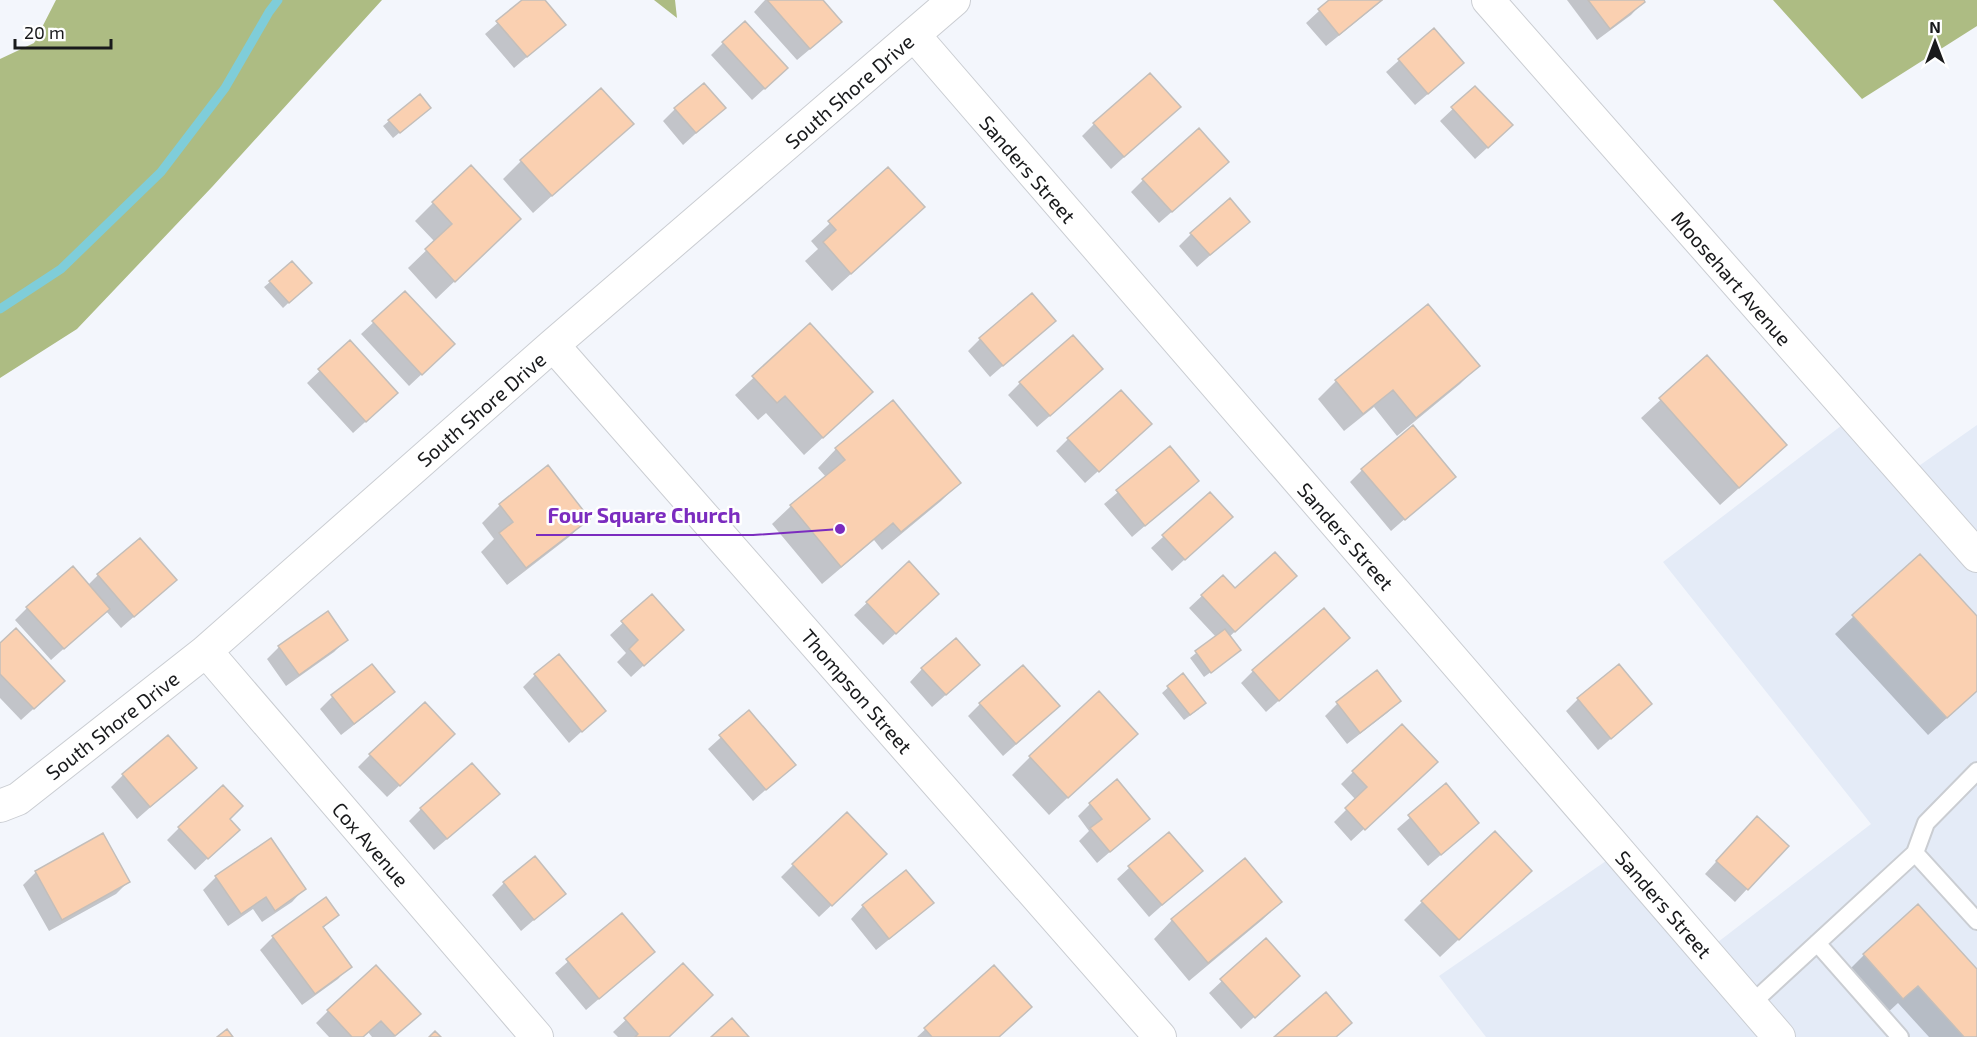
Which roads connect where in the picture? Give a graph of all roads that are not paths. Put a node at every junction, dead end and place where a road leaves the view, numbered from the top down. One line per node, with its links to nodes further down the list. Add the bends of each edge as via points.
1 (954, 0): 3 (street, South Shore Drive)
2 (1488, 0): 5 (street, Moosehart Avenue)
3 (914, 35): 4 (street, South Shore Drive); 12 (street, Sanders Street)
4 (553, 345): 6 (street, South Shore Drive); 14 (street, Thompson Street)
5 (1977, 556)
6 (206, 651): 8 (street, South Shore Drive, via 18,799); 13 (street, Cox Avenue)
7 (1977, 771): 9 (lane, via 1926,823)
8 (0, 806)
9 (1915, 853): 10 (lane); 11 (lane)
10 (1977, 921)
11 (1817, 943): 12 (lane); 16 (lane)
12 (1750, 1004): 15 (street, Sanders Street)
13 (537, 1037)
14 (1160, 1037)
15 (1779, 1037)
16 (1900, 1037)

